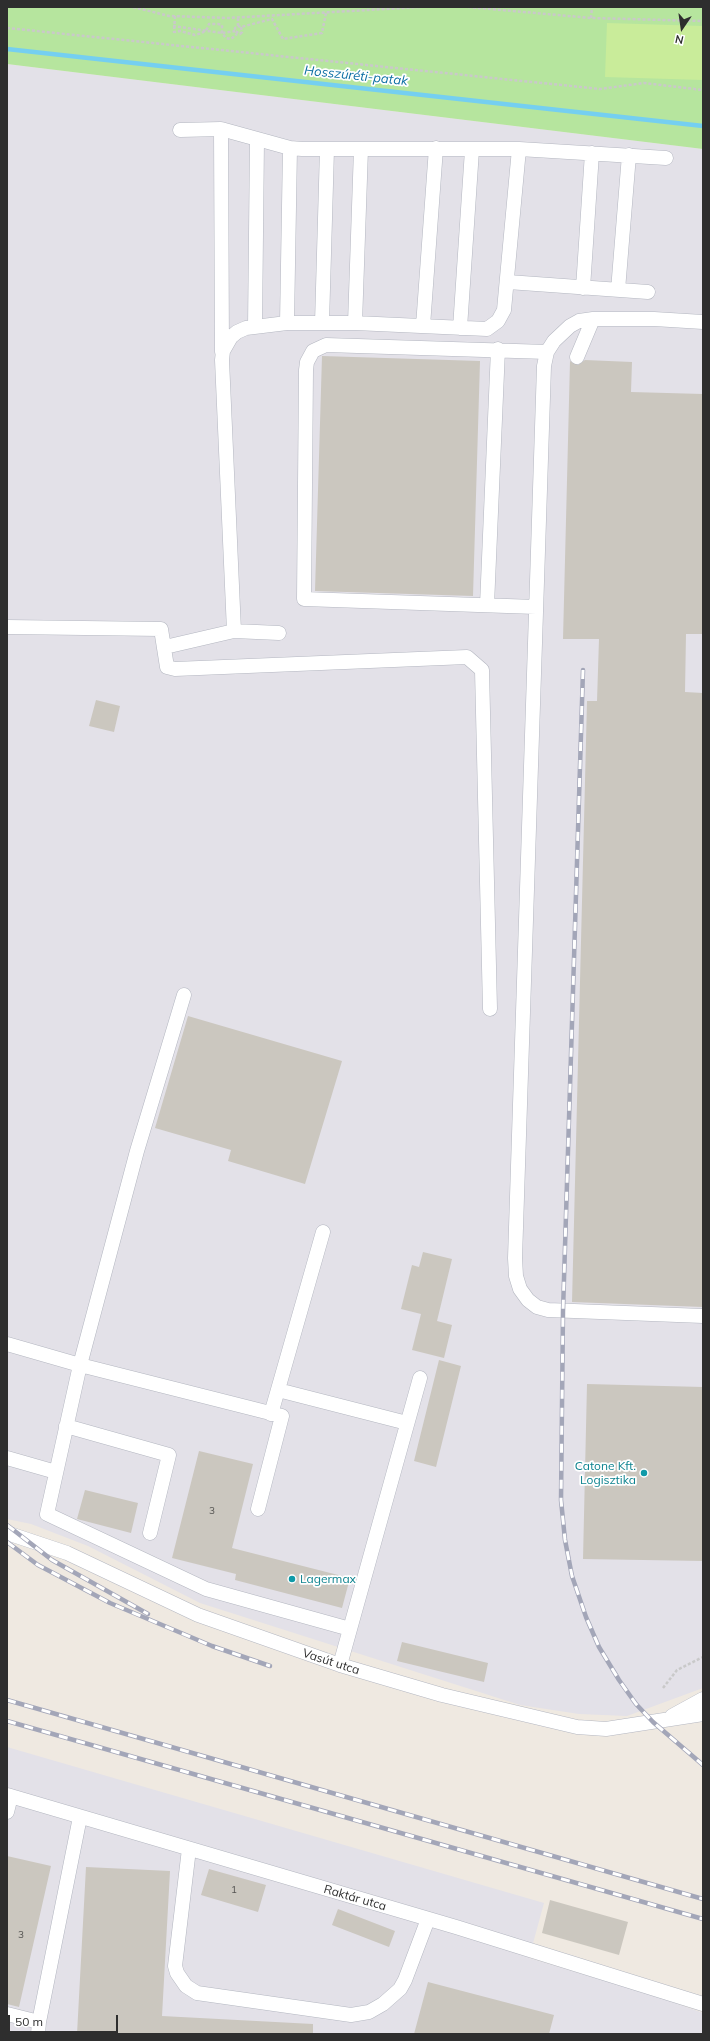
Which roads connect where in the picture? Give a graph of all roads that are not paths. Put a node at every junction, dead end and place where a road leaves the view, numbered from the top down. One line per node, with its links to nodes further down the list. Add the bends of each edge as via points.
1 (221, 129): 2 (street); 3 (street); 28 (street)
2 (180, 130)
3 (257, 140): 4 (street); 23 (street)
4 (290, 148): 6 (street); 21 (street)
5 (436, 148): 7 (street); 9 (street); 22 (street)
6 (327, 149): 7 (street); 19 (street)
7 (361, 149): 20 (street)
8 (519, 149): 9 (street); 10 (street); 13 (street)
9 (472, 150): 24 (street)
10 (592, 153): 11 (street); 14 (street)
11 (629, 155): 12 (street); 15 (street)
12 (666, 158)
13 (508, 282): 14 (street); 24 (street, via 504,310 498,322 487,329)
14 (582, 288): 15 (street)
15 (618, 290): 16 (street)
16 (648, 292)
17 (594, 319): 18 (street); 26 (street, via 579,321 570,326 554,341); 27 (street)
18 (703, 322)
19 (322, 323): 20 (street); 21 (street)
20 (356, 323): 22 (street)
21 (287, 324): 23 (street)
22 (423, 326): 24 (street)
23 (256, 327): 28 (street, via 237,332 231,337 223,351)
24 (460, 328)
25 (498, 349): 26 (street); 29 (street); 29 (street, via 326,345 313,351 306,370 304,600)
26 (547, 352): 30 (street, via 544,366)
27 (577, 357)
28 (222, 360): 32 (street)
29 (487, 605): 30 (street)
30 (536, 606): 38 (street, via 516,1276 520,1289 528,1300 537,1307 548,1310)
31 (7, 627): 34 (street, via 161,629)
32 (234, 631): 33 (street); 34 (street)
33 (279, 633)
34 (165, 647): 36 (street, via 167,667 175,669 467,657 482,670)
35 (184, 995): 40 (street, via 137,1151)
36 (490, 1009)
37 (323, 1232): 42 (street)
38 (703, 1316)
39 (7, 1344): 40 (street)
40 (80, 1365): 43 (street); 45 (street)
41 (420, 1378): 44 (street)
42 (278, 1390): 43 (street); 44 (street)
43 (271, 1414): 48 (street, via 282,1416)
44 (407, 1423): 51 (street)
45 (66, 1426): 47 (street); 50 (street, via 169,1455)
46 (7, 1458): 47 (street)
47 (56, 1472): 51 (street, via 47,1514 206,1589)
48 (258, 1509)
49 (7, 1533): 52 (street, Vasút utca, via 67,1553 198,1615)
50 (150, 1533)
51 (350, 1628): 52 (street)
52 (340, 1665): 55 (street, Vasút utca, via 442,1695 577,1727 606,1729)
53 (703, 1699): 55 (street, Vasút utca)
54 (703, 1714): 55 (street, Vasút utca)
55 (670, 1718)
56 (9, 1796): 57 (street); 58 (street, Raktár utca)
57 (7, 1812)
58 (80, 1817): 59 (street, Raktár utca); 63 (street)
59 (189, 1849): 60 (street, Raktár utca); 60 (street, via 176,1966 186,1986 197,1993 351,2015 369,2012 400,1989)
60 (428, 1919): 61 (street, Raktár utca)
61 (703, 2004)
62 (7, 2014): 63 (street)
63 (38, 2028)

